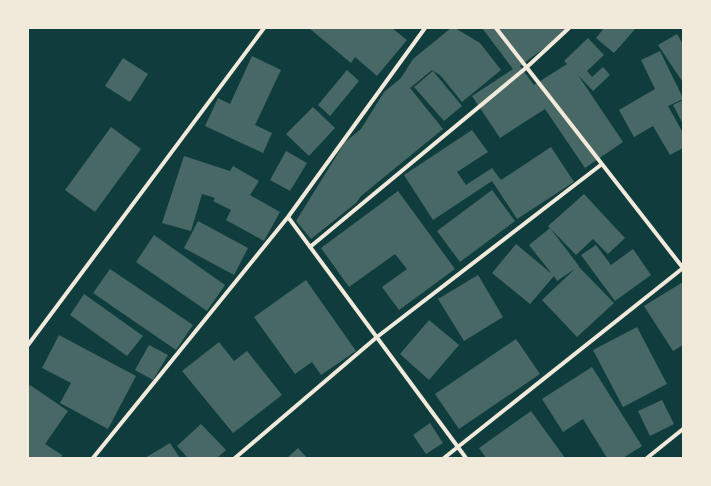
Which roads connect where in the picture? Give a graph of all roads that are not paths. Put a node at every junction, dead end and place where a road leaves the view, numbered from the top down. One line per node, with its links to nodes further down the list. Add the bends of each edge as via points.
1 (264, 28): 11 (street)
2 (425, 28): 7 (street)
3 (496, 28): 5 (street)
4 (569, 28): 5 (street)
5 (527, 67): 6 (street); 8 (street)
6 (602, 164): 9 (street); 10 (street)
7 (288, 217): 8 (street); 14 (street)
8 (310, 247): 10 (street)
9 (683, 268): 13 (street)
10 (377, 337): 13 (street); 15 (street)
11 (28, 346)
12 (683, 429): 18 (street)
13 (458, 447): 16 (street); 17 (street)
14 (93, 458)
15 (235, 458)
16 (444, 458)
17 (466, 458)
18 (647, 458)

